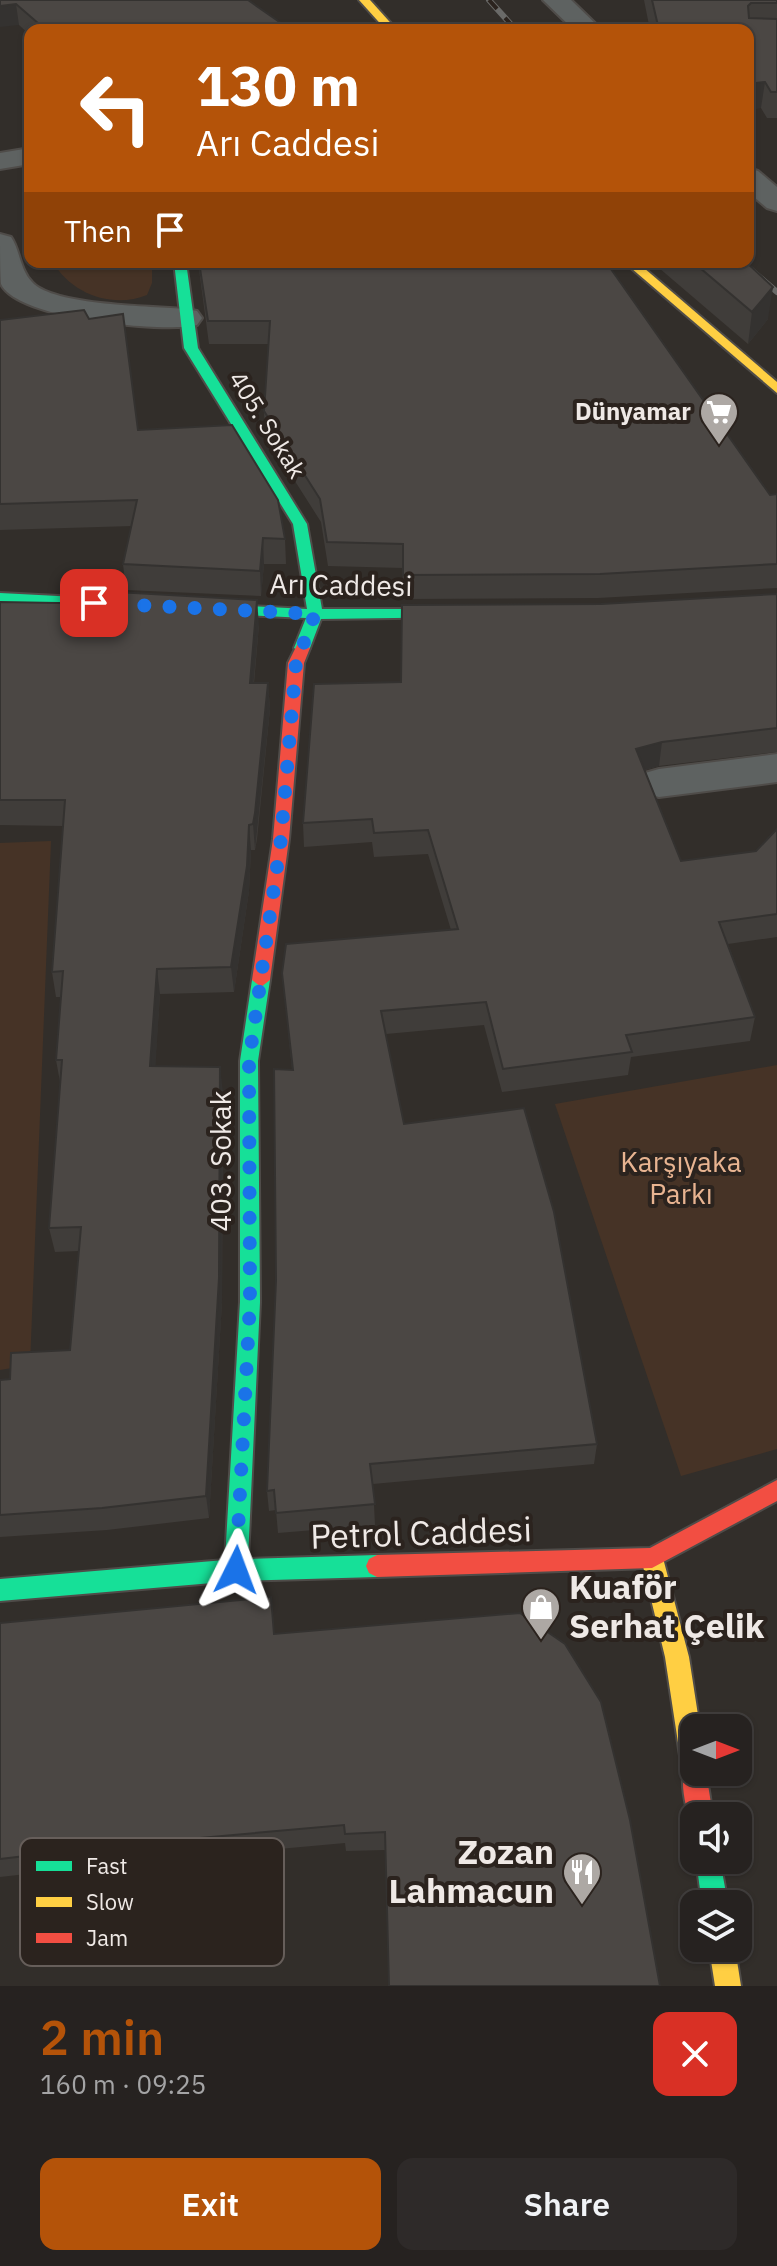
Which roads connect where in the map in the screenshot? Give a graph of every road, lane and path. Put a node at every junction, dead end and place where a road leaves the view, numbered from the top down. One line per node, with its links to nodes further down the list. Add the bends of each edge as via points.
1 (364, 0): 3 (street)
2 (556, 0): 4 (street)
3 (386, 24)
4 (582, 24)
5 (24, 157): 6 (street)
6 (0, 161)
7 (0, 243): 10 (street, via 6,265 25,292 46,302)
8 (181, 268): 10 (street, 405. Sokak)
9 (636, 268): 11 (street)
10 (186, 318): 13 (street, 405. Sokak, via 191,348 300,524)
11 (777, 389)
12 (0, 598): 13 (street, Arı Caddesi)
13 (315, 614): 14 (street, Arı Caddesi); 19 (street, 403. Sokak, via 296,663 281,839 249,1061 250,1302)
14 (488, 614)
15 (777, 768): 16 (street)
16 (659, 783)
17 (777, 1490): 18 (street)
18 (652, 1558): 19 (street, Petrol Caddesi); 21 (street)
19 (236, 1570): 20 (street, Petrol Caddesi)
20 (0, 1590)
21 (686, 1714)
22 (724, 1962): 23 (street)
23 (728, 1986)

